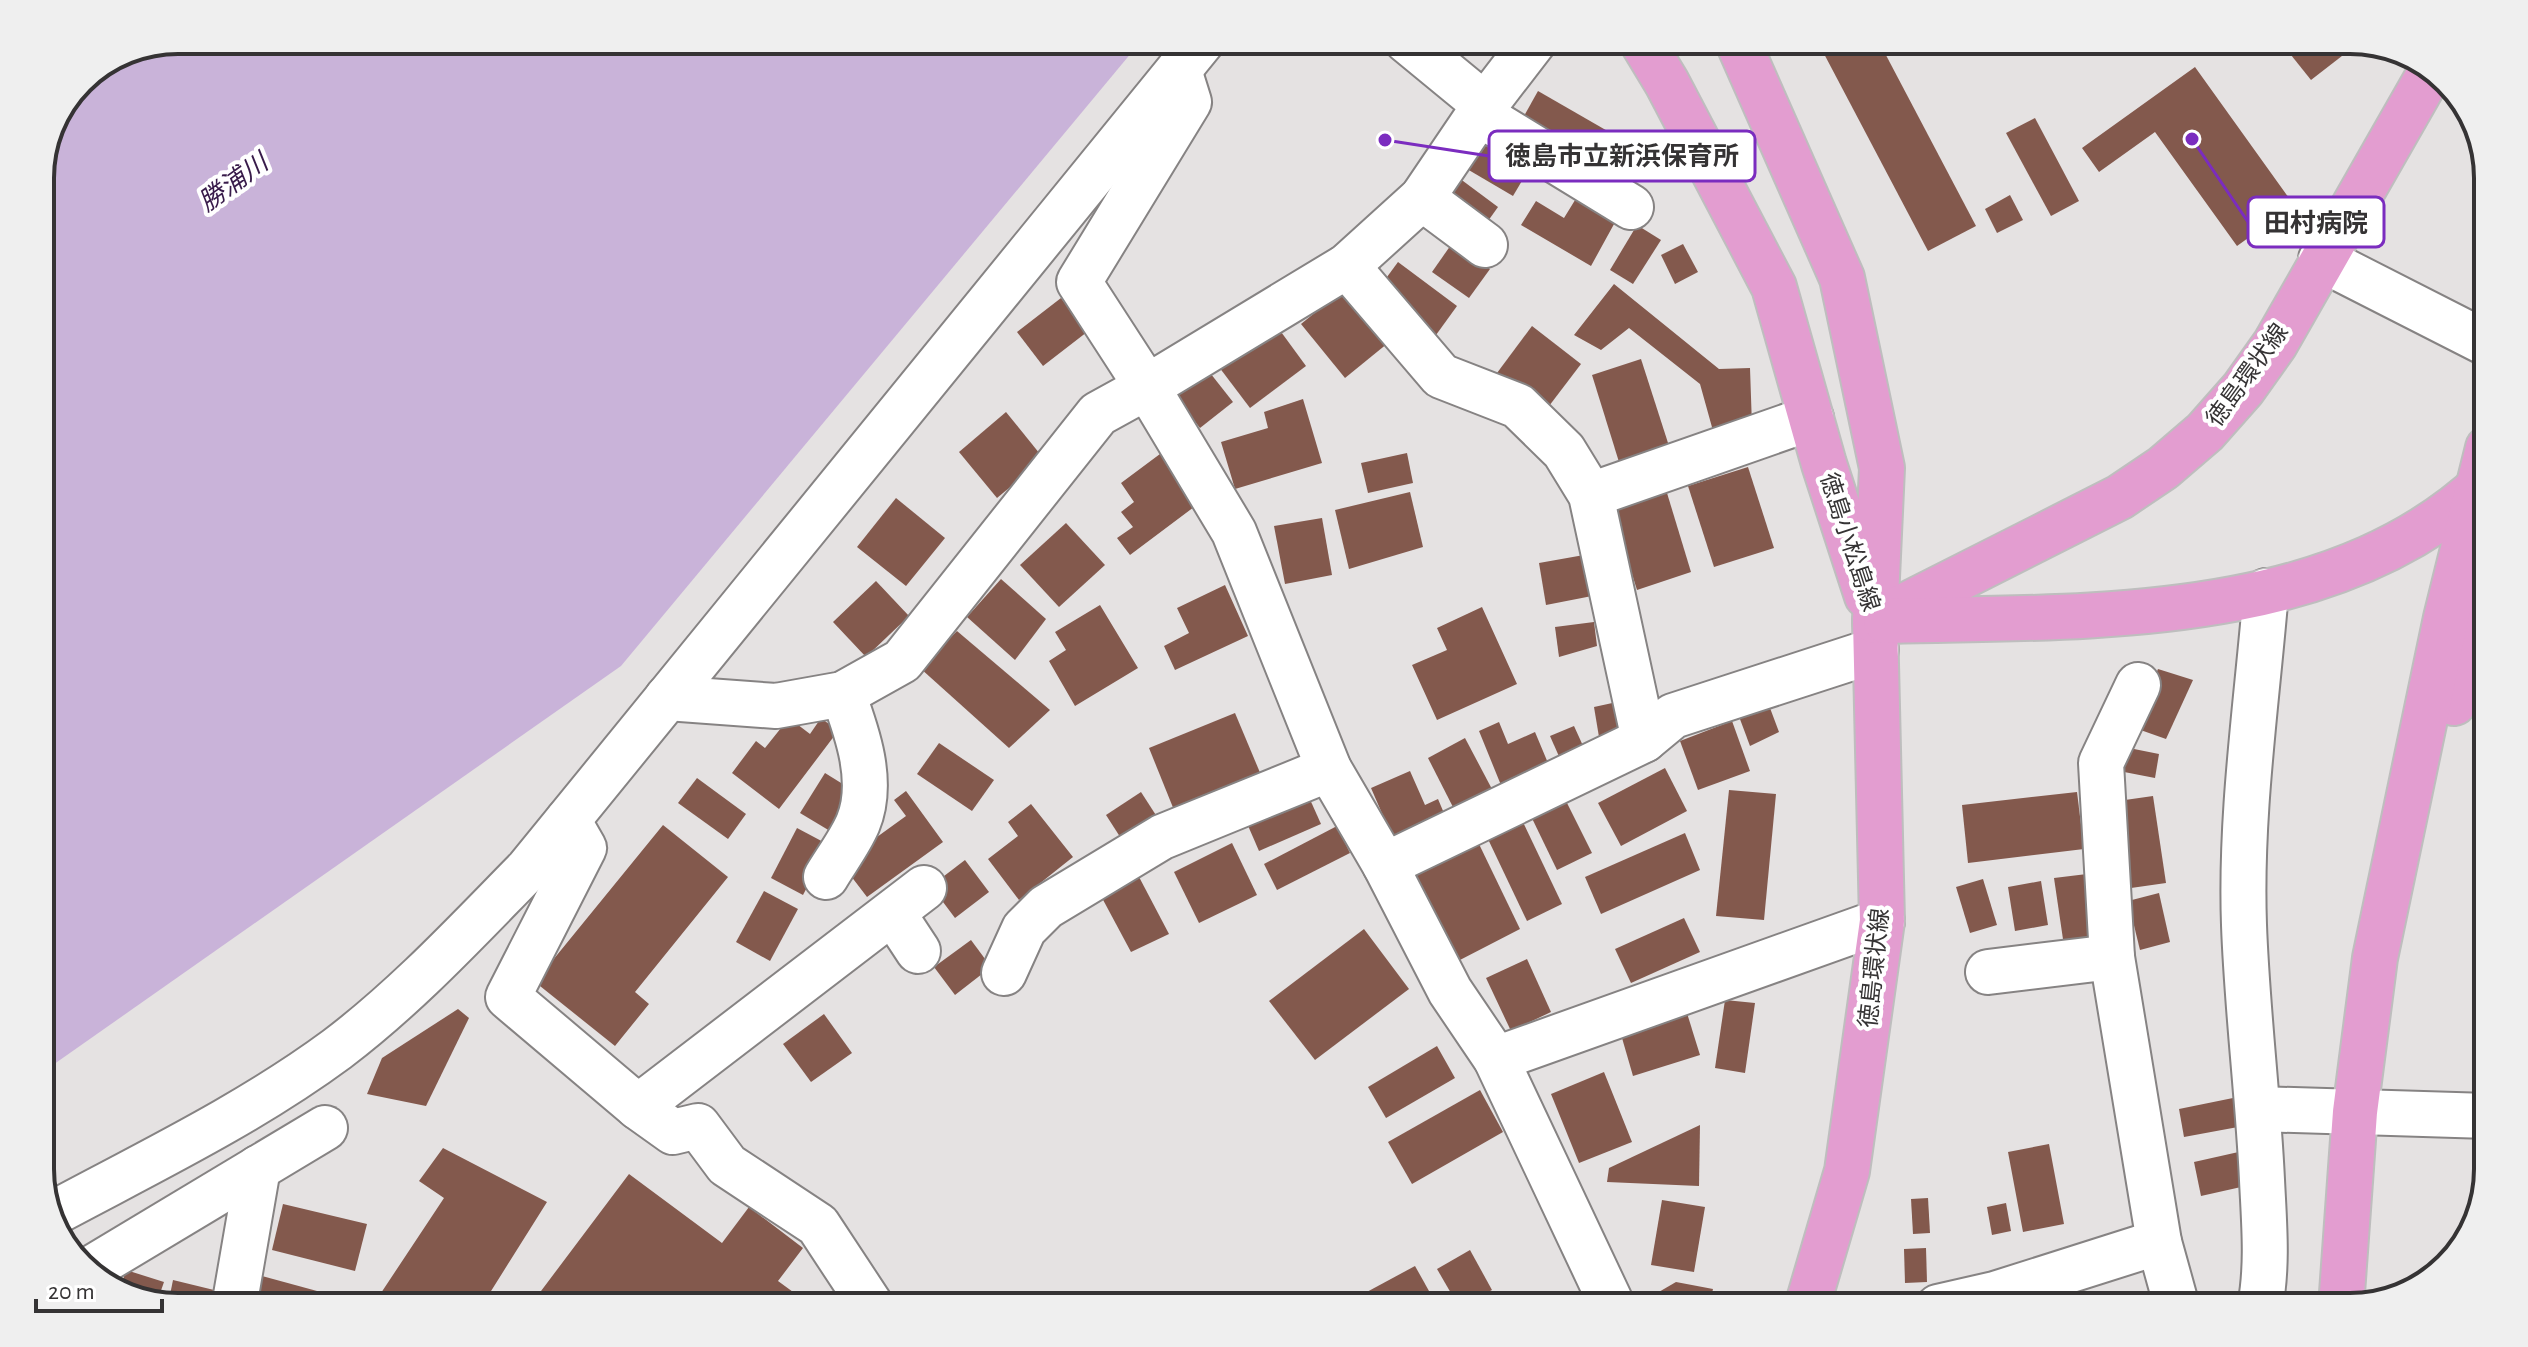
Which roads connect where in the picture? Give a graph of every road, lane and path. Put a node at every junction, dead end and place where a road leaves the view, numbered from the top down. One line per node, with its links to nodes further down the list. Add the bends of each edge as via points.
1 (1421, 54): 7 (street)
2 (1524, 54): 7 (street)
3 (1649, 54): 15 (main road, 徳島小松島線, via 1774,287)
4 (1743, 54): 20 (main road, 徳島小松島線, via 1842,278 1882,468)
5 (1191, 55): 14 (street, via 1189,102 1079,282); 24 (street)
6 (2426, 80): 11 (main road, 徳島環状線)
7 (1482, 109): 8 (street); 9 (street)
8 (1422, 198): 10 (street); 12 (street)
9 (1631, 207)
10 (1485, 245)
11 (2321, 259): 13 (street); 20 (main road, 徳島環状線, via 2275,344 2243,389 2163,468)
12 (1347, 266): 14 (street); 17 (street, via 1441,376 1518,406 1564,451)
13 (2474, 337)
14 (1147, 387): 23 (street, via 1098,414 902,661); 26 (street, via 1234,532)
15 (1811, 418): 17 (street); 20 (main road, 徳島小松島線)
16 (2474, 490): 19 (main road, via 2397,545 2350,566)
17 (1591, 495): 25 (street)
18 (2474, 514): 33 (main road, via 2446,618)
19 (2266, 591): 20 (main road, via 2199,606); 38 (street, via 2245,833 2244,924)
20 (1876, 636): 25 (street, via 1673,716); 30 (main road, 徳島環状線)
21 (2474, 640): 33 (main road)
22 (2138, 685): 32 (street, via 2101,763)
23 (843, 694): 24 (street, via 776,706); 29 (street, via 857,733 864,782 859,821)
24 (667, 698): 27 (street)
25 (1644, 740): 28 (street)
26 (1329, 769): 28 (street); 35 (street, via 1162,837 1046,907 1024,929)
27 (568, 820): 37 (street, via 584,848 508,997); 43 (street, via 528,869 409,990 337,1049 258,1103)
28 (1385, 865): 36 (street, via 1450,991)
29 (826, 877)
30 (1882, 921): 36 (street); 49 (main road, 徳島環状線, via 1847,1171)
31 (918, 951): 37 (street, via 908,901 749,1042)
32 (2112, 957): 34 (street); 44 (street)
33 (2375, 958): 39 (main road)
34 (1988, 972)
35 (1004, 973)
36 (1496, 1059): 48 (street)
37 (638, 1107): 47 (street, via 673,1132 698,1126 727,1165 818,1225)
38 (2258, 1109): 39 (street); 52 (street)
39 (2355, 1112): 40 (street); 53 (main road)
40 (2474, 1116)
41 (325, 1128): 42 (street)
42 (258, 1168): 45 (street); 46 (street)
43 (61, 1209)
44 (2159, 1242): 50 (street); 51 (street)
45 (98, 1264)
46 (236, 1293)
47 (863, 1293)
48 (1606, 1293)
49 (1811, 1293)
50 (1998, 1293)
51 (2173, 1293)
52 (2263, 1293)
53 (2342, 1293)

